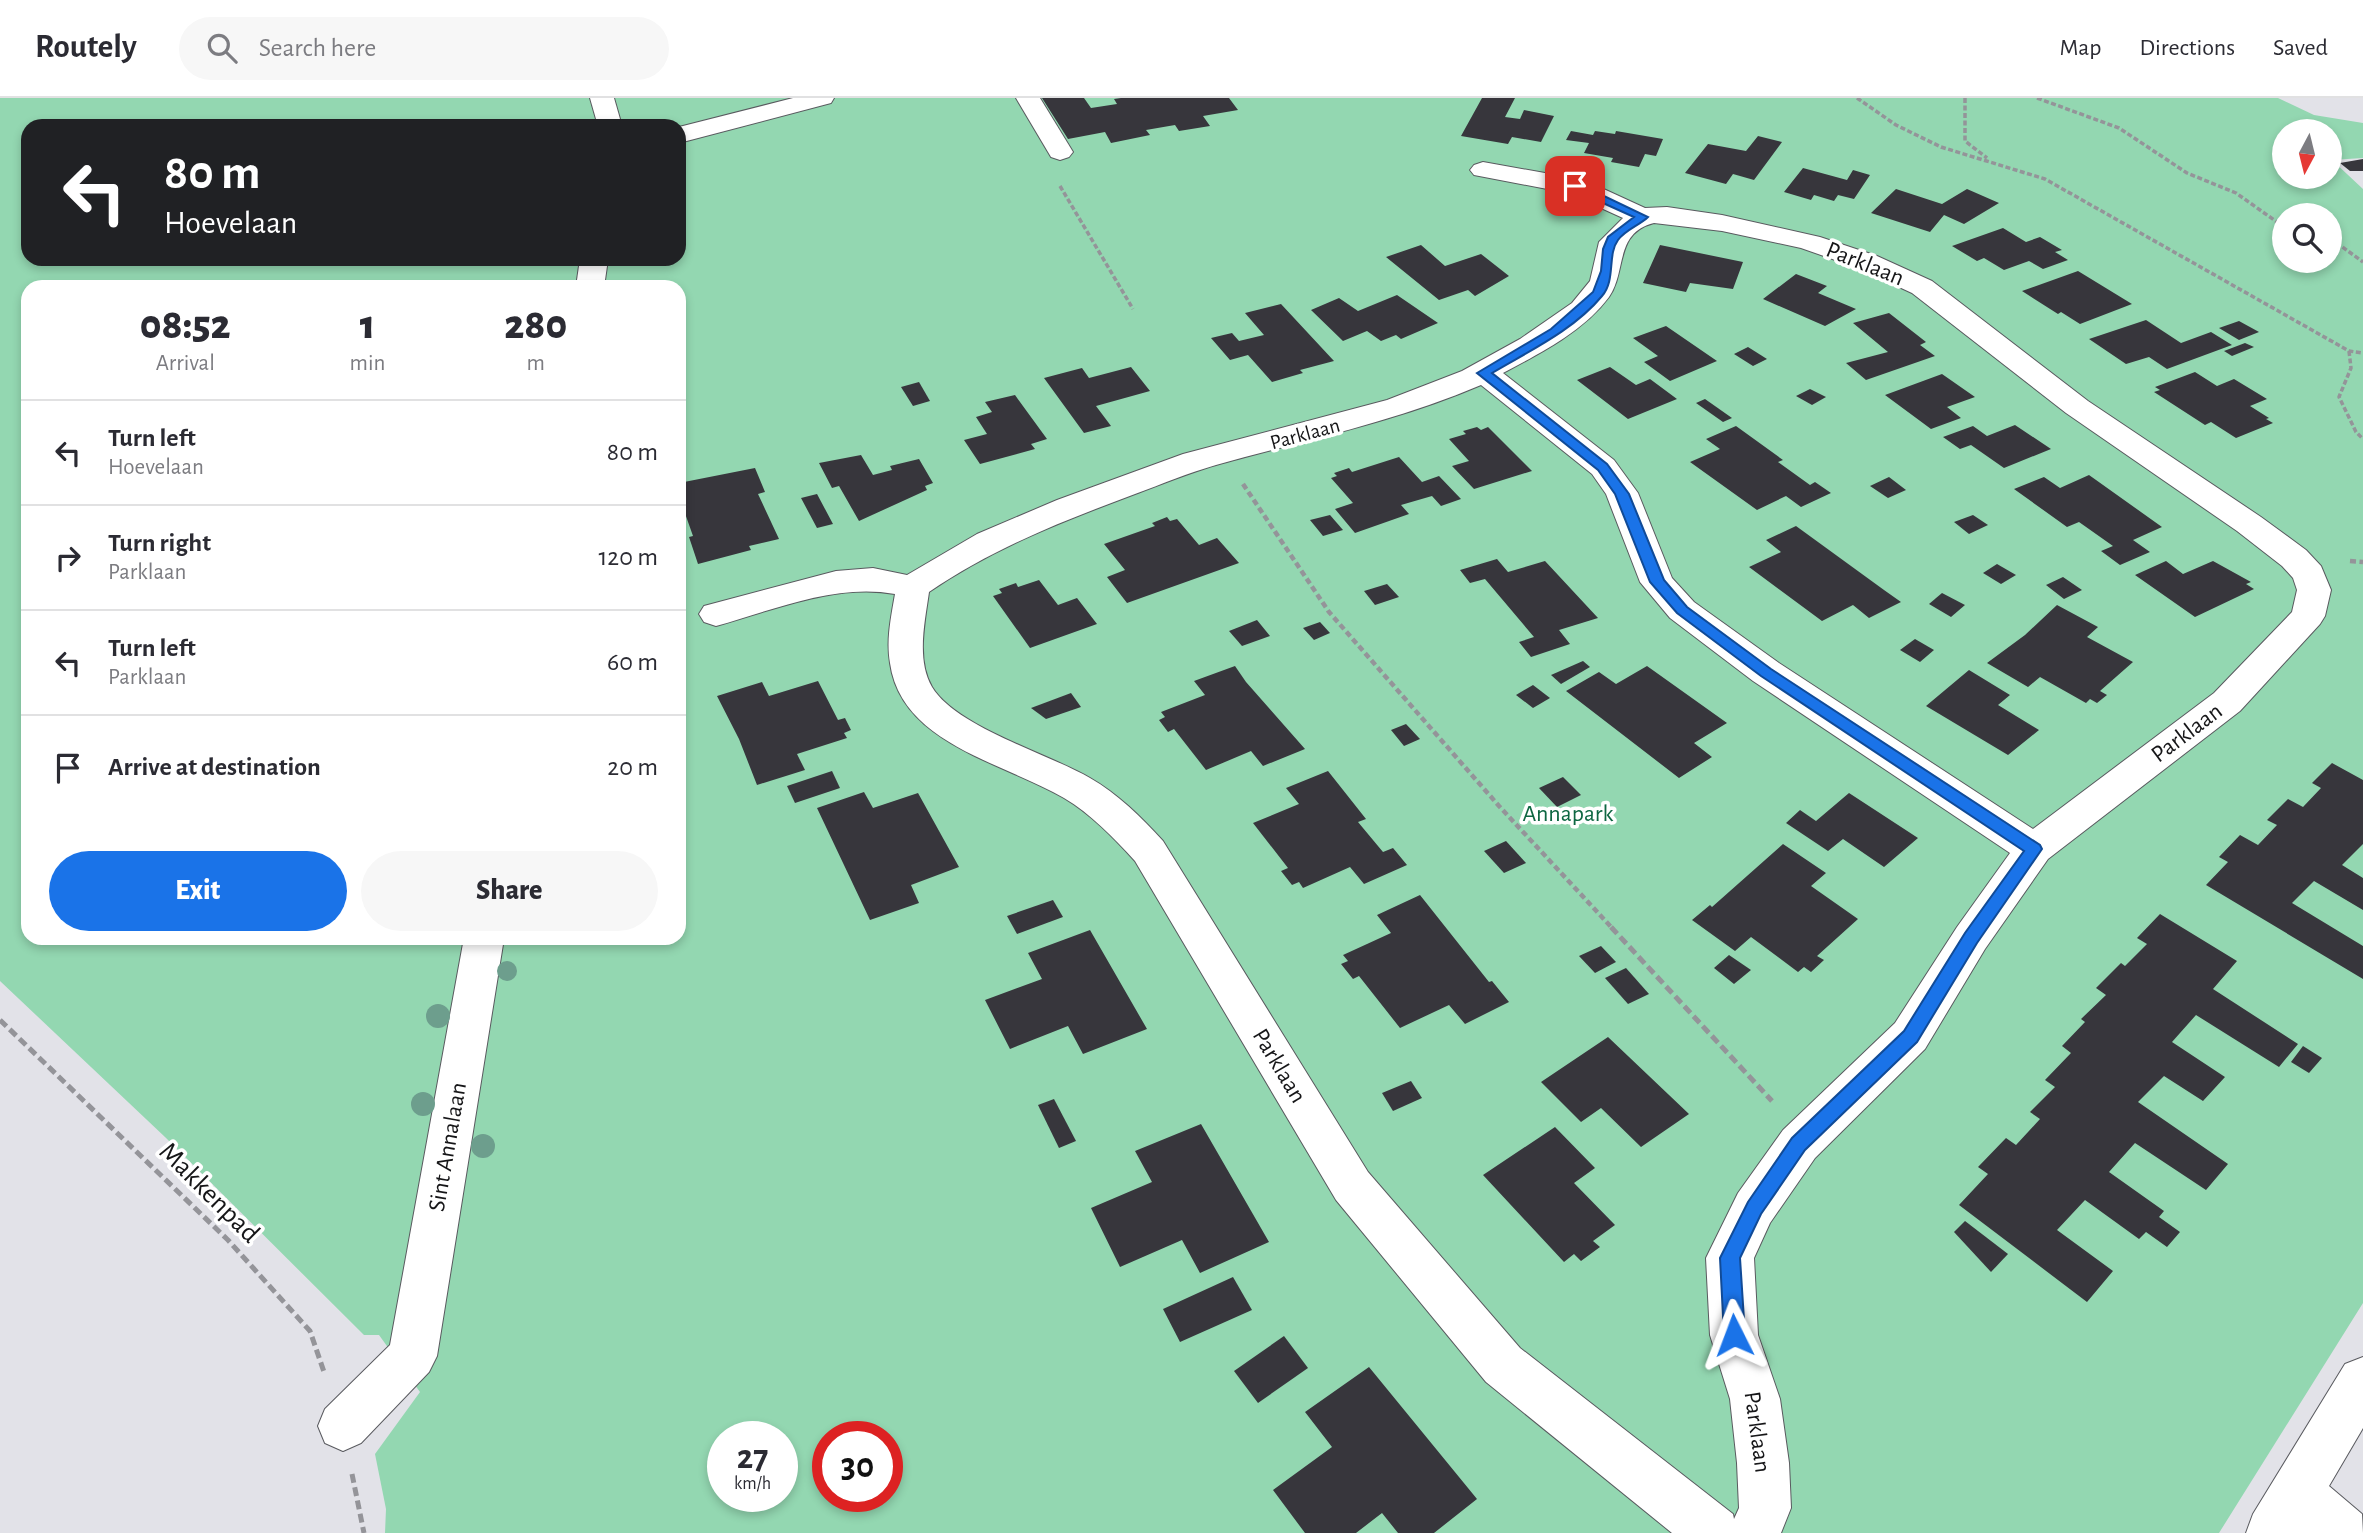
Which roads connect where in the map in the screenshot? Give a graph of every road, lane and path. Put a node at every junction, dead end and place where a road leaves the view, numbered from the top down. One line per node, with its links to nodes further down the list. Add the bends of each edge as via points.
1 (602, 98): 7 (street)
2 (822, 98): 8 (street)
3 (1028, 98): 9 (street)
4 (1857, 98): 10 (path, via 1896,125 1941,147)
5 (1965, 98): 10 (path, via 1965,141)
6 (2037, 98): 13 (path, via 2119,128 2186,173 2236,193)
7 (608, 119)
8 (686, 133)
9 (1060, 152): 16 (path, via 1042,154)
10 (1994, 162): 17 (path, via 2045,179)
11 (1483, 170): 12 (street, Parklaan, via 1575,186)
12 (1642, 217): 19 (street, Parklaan, via 1614,237 1598,293 1555,331); 24 (street, Parklaan, via 1727,223 1809,242 1910,280 2077,407 2249,524 2309,575 2314,590 2308,616 2227,702)
13 (2272, 218)
14 (2342, 247): 15 (path)
15 (2363, 262)
16 (1133, 309)
17 (2349, 351): 18 (path); 20 (path, via 2351,368 2339,397)
18 (2363, 353)
19 (1484, 373): 21 (street, Parklaan, via 1329,428); 24 (street, via 1603,467 1622,494 1657,582 1682,610 1766,672)
20 (2363, 439)
21 (1224, 454): 22 (street, Parklaan, via 1041,516 950,560); 27 (path, via 1329,612 1407,702 1745,1075 1770,1100)
22 (913, 587): 23 (street, via 873,579 836,582); 31 (street, Parklaan, via 904,645 915,689 933,714 1075,786 1115,814 1149,851 1352,1186 1503,1365)
23 (716, 614)
24 (2034, 849): 27 (street, Parklaan, via 1910,1036)
25 (483, 945): 29 (street, Sint Annalaan, via 412,1356)
26 (0, 1020): 29 (path, Makkenpad, via 228,1240 310,1331)
27 (1813, 1130): 32 (street, Parklaan, via 1755,1208 1730,1258 1734,1335 1755,1399 1763,1463 1765,1508)
28 (2363, 1381): 30 (street)
29 (343, 1426)
30 (2284, 1512): 33 (street)
31 (1714, 1533)
32 (1755, 1533)
33 (2343, 1533)

